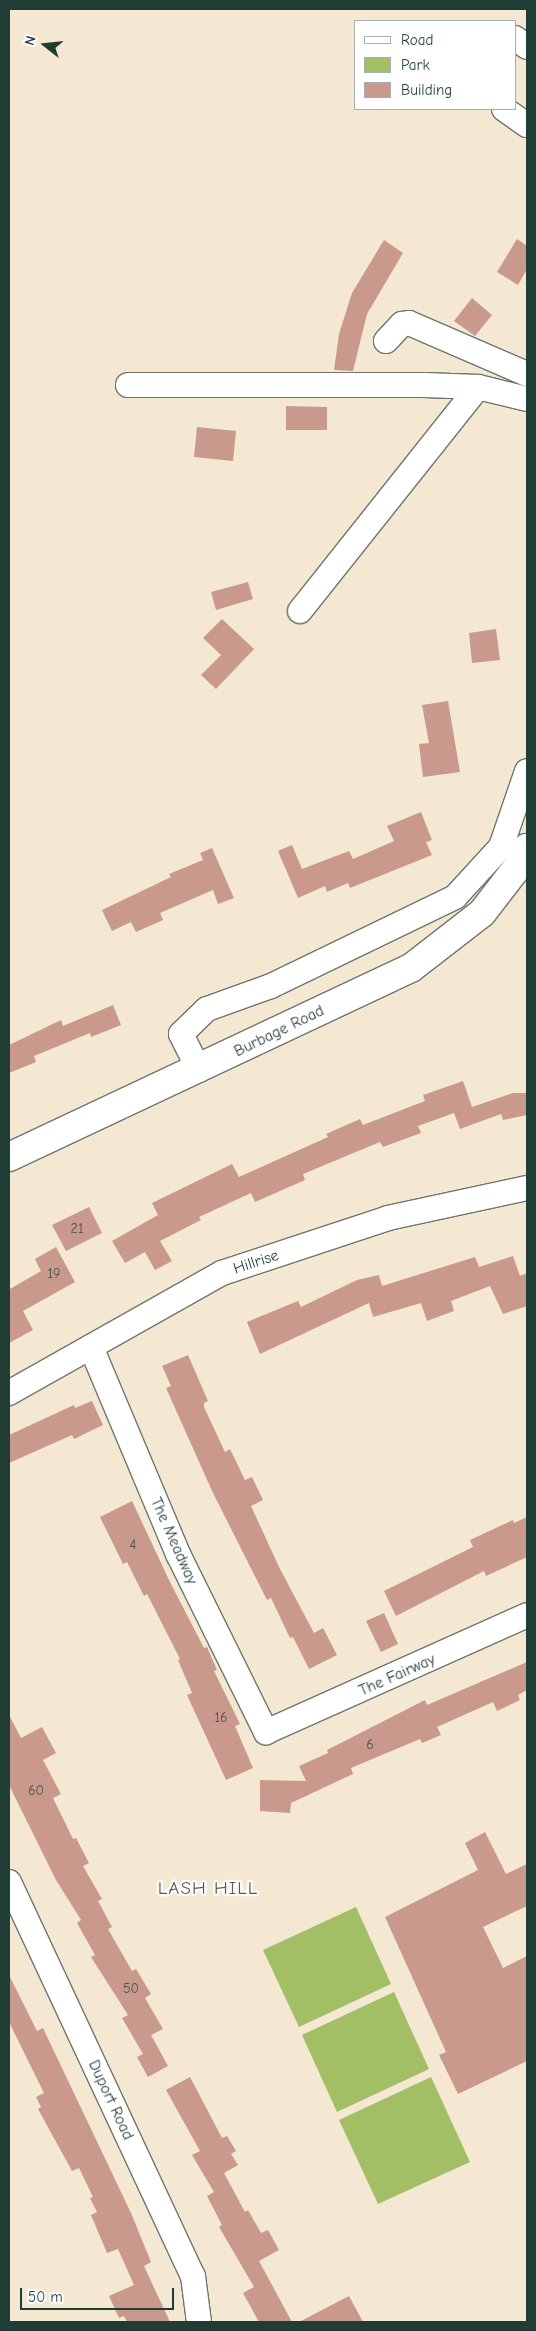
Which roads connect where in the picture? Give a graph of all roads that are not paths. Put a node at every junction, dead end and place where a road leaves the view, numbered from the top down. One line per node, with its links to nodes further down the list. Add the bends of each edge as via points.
1 (516, 39): 2 (street)
2 (527, 47)
3 (505, 110): 4 (street)
4 (527, 125)
5 (386, 341): 6 (street, via 402,324 409,323)
6 (527, 374)
7 (128, 385): 8 (street)
8 (478, 387): 9 (street); 10 (street)
9 (527, 399)
10 (300, 611)
11 (527, 772): 13 (street, via 501,847 455,896 272,986 207,1009 181,1034)
12 (525, 860): 13 (main road, Burbage Road, via 482,913 411,968)
13 (199, 1070): 14 (main road, Burbage Road)
14 (9, 1157)
15 (527, 1188): 16 (street, Hillrise, via 388,1218 222,1273)
16 (91, 1347): 17 (street, Hillrise); 19 (street, The Meadway, via 178,1554)
17 (9, 1393)
18 (527, 1616): 19 (street, The Fairway)
19 (266, 1732)
20 (9, 1882): 21 (street, Duport Road, via 193,2276)
21 (199, 2322)

